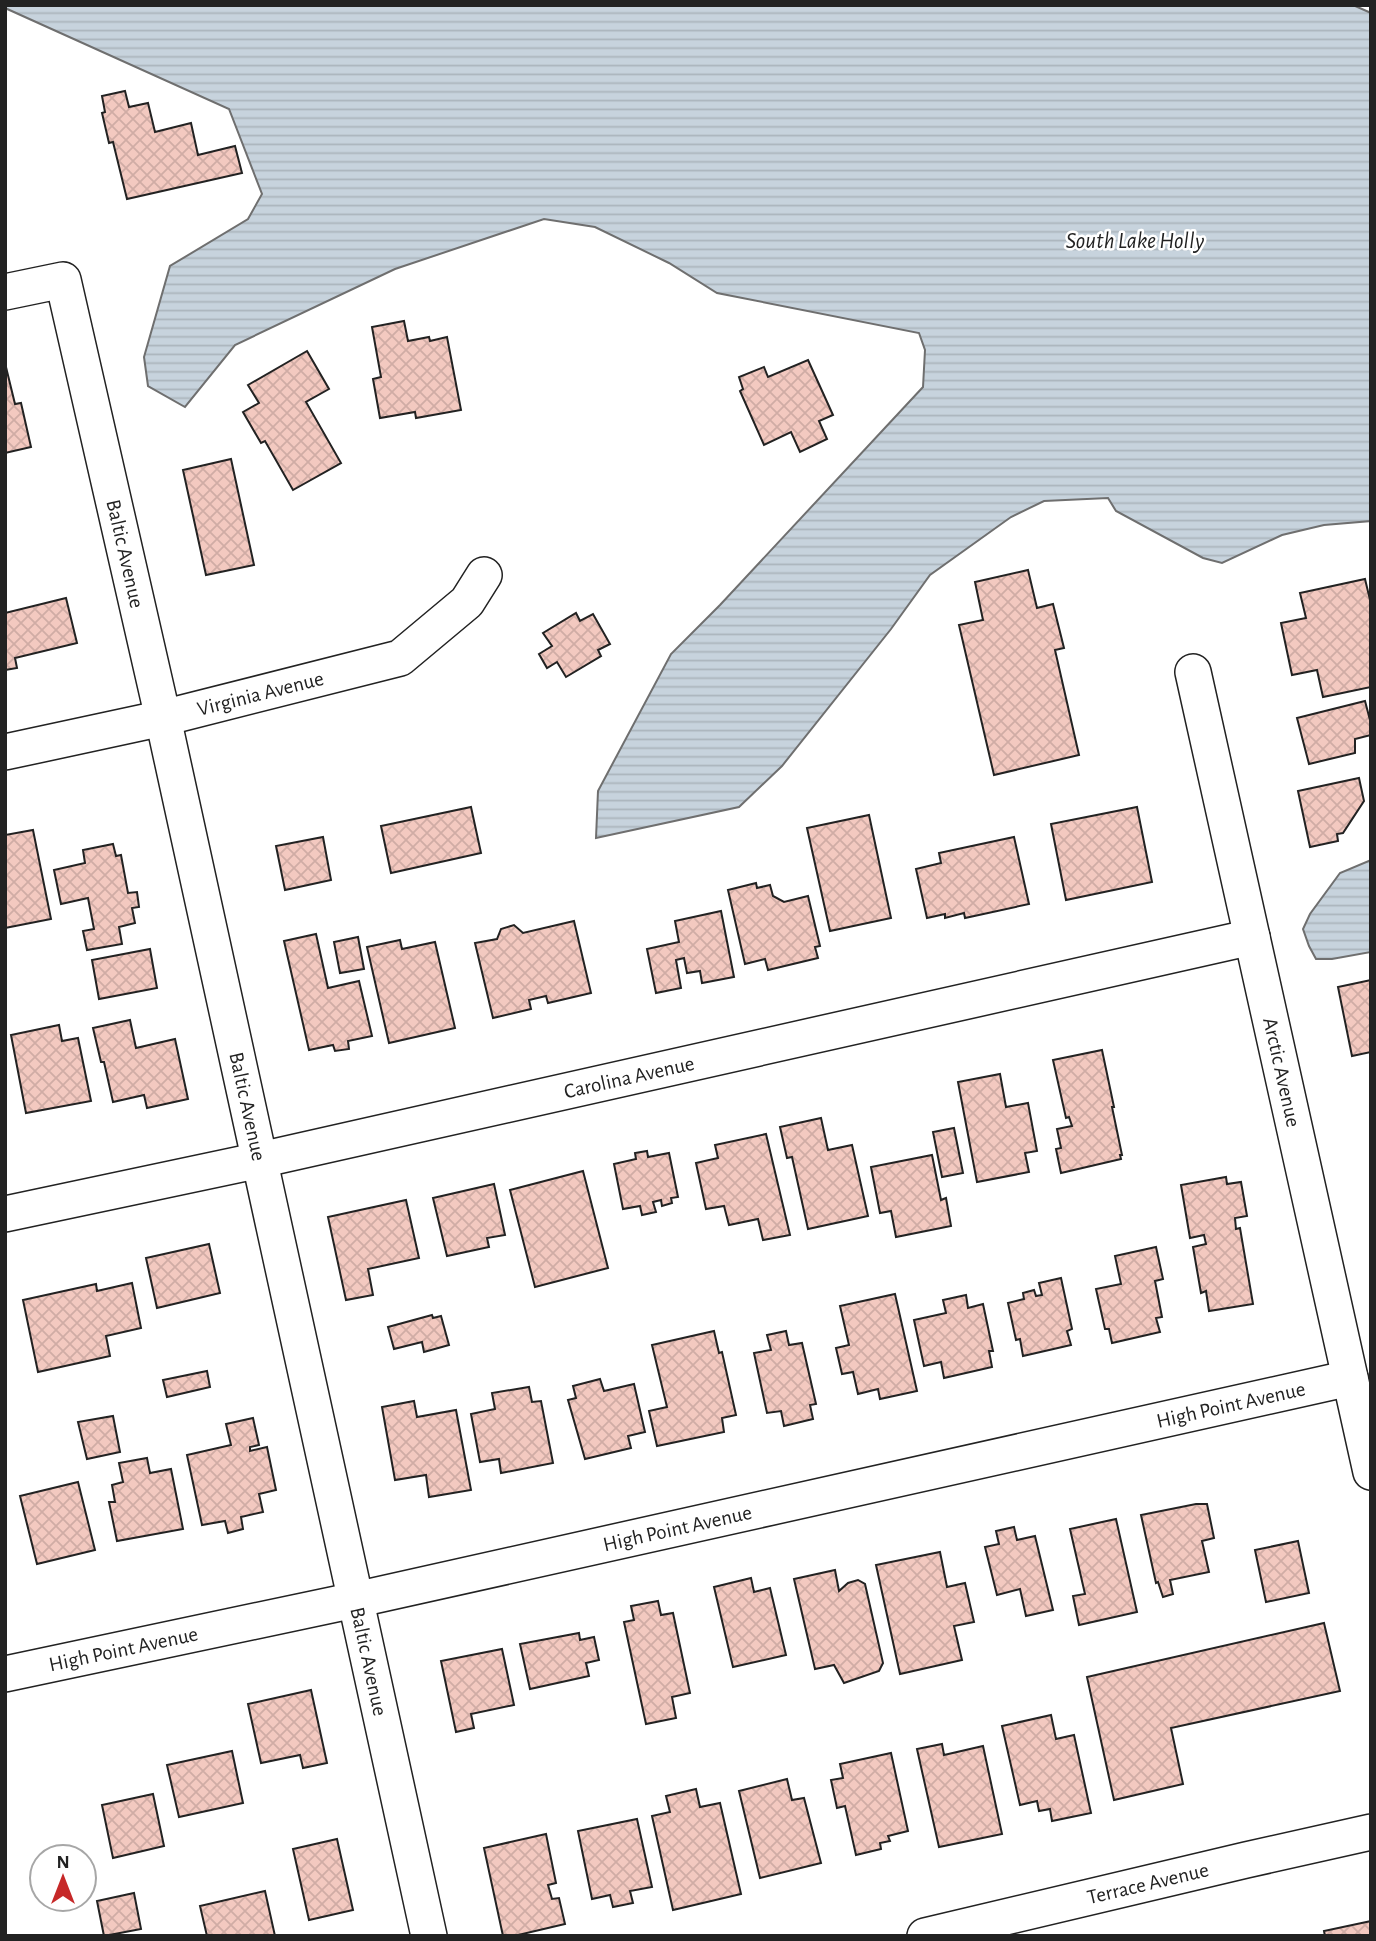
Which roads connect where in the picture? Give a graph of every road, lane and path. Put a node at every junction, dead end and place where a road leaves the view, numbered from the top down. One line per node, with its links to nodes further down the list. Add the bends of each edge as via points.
1 (5, 292): 4 (street, Baltic Avenue, via 62,280)
2 (484, 575): 4 (street, Virginia Avenue, via 467,602 400,658)
3 (1193, 671): 6 (street, Arctic Avenue)
4 (163, 718): 5 (street, Virginia Avenue); 7 (street, Baltic Avenue)
5 (5, 752)
6 (1252, 937): 7 (street, Carolina Avenue); 9 (street, Arctic Avenue)
7 (260, 1160): 8 (street, Carolina Avenue); 11 (street, Baltic Avenue)
8 (5, 1214)
9 (1350, 1378): 10 (street, Arctic Avenue); 11 (street, High Point Avenue)
10 (1371, 1472)
11 (355, 1600): 12 (street, High Point Avenue); 14 (street, Baltic Avenue)
12 (5, 1674)
13 (1371, 1832): 15 (street, Terrace Avenue)
14 (429, 1936)
15 (925, 1936)

